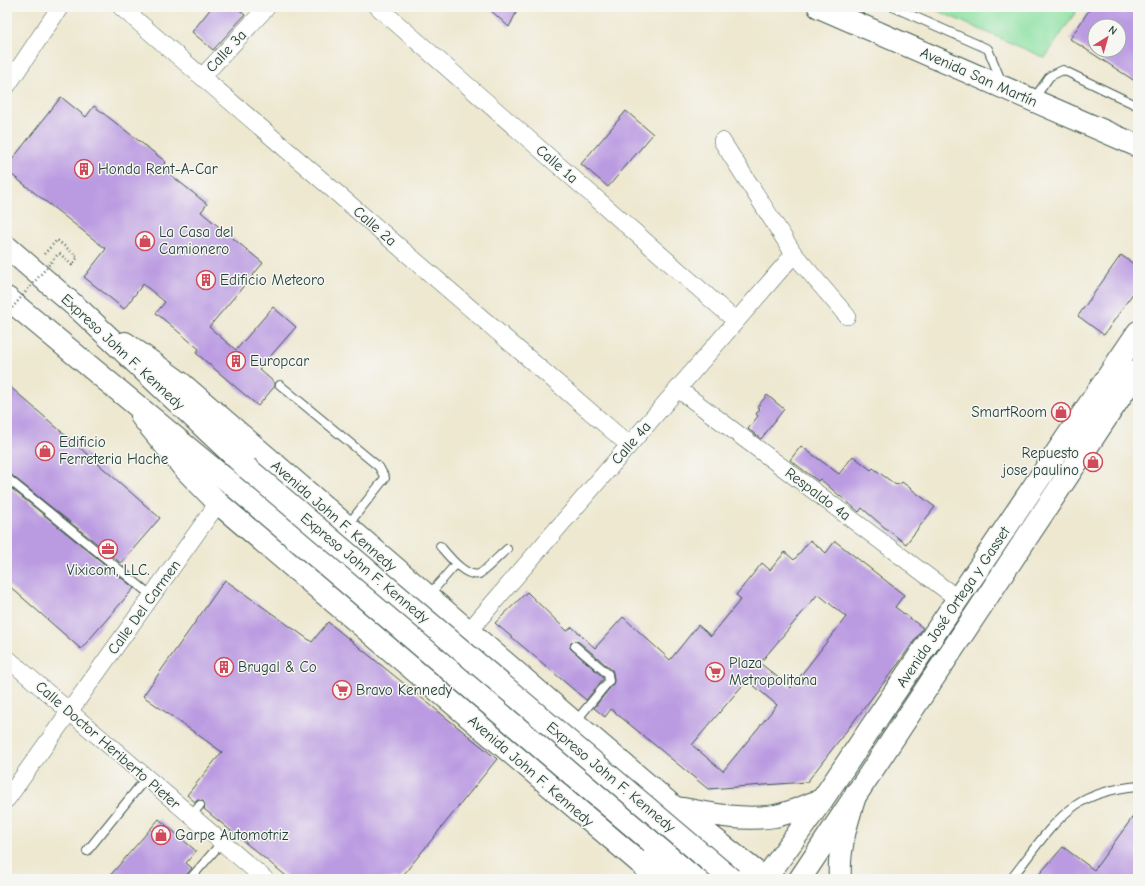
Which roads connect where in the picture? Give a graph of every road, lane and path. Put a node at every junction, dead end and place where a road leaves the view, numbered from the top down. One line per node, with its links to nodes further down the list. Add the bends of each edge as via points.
1 (60, 7): 8 (street)
2 (121, 7): 7 (street, Calle 2a)
3 (266, 7): 7 (street, Calle 3a)
4 (378, 7): 21 (street, Calle 1a)
5 (819, 7): 9 (main road, Avenida San Martín)
6 (893, 7): 9 (lane, via 988,49)
7 (202, 77): 29 (street, Calle 2a)
8 (7, 86)
9 (1004, 87): 10 (main road, Avenida San Martín)
10 (1033, 100): 11 (lane, via 1050,76 1063,70); 13 (main road, Avenida San Martín)
11 (1138, 106)
12 (722, 141): 16 (street)
13 (1138, 146)
14 (57, 240): 19 (path, bridge, via 78,257 72,265 59,253)
15 (7, 246): 18 (main road, Expreso John F. Kennedy)
16 (794, 254): 20 (street); 21 (street, Calle 4a)
17 (7, 298): 28 (main road, Expreso John F. Kennedy)
18 (82, 312): 32 (main road, Avenida John F. Kennedy, via 182,384); 62 (main road, Expreso John F. Kennedy, bridge, via 247,468)
19 (7, 314)
20 (847, 316)
21 (736, 321): 27 (street, Calle 4a)
22 (7, 331): 24 (path, via 11,334)
23 (1138, 332): 38 (main road, Avenida José Ortega y Gasset)
24 (7, 338)
25 (1138, 370): 47 (main road, Avenida José Ortega y Gasset)
26 (280, 385): 32 (lane, via 379,468 385,478)
27 (678, 389): 29 (street, Calle 4a); 38 (street, Respaldo 4a)
28 (126, 398): 31 (main road, Avenida John F. Kennedy, via 183,467); 60 (main road, Expreso John F. Kennedy, via 235,487)
29 (629, 445): 39 (street, Calle 4a)
30 (7, 478): 36 (lane)
31 (218, 503): 36 (street, Calle Del Carmen); 51 (main road, Avenida John F. Kennedy)
32 (347, 527): 37 (main road, Avenida John F. Kennedy)
33 (440, 546): 35 (lane)
34 (507, 549): 35 (lane, via 480,574 472,574)
35 (456, 564): 37 (lane)
36 (152, 596): 42 (street, Calle Del Carmen)
37 (427, 597): 39 (main road, Avenida John F. Kennedy)
38 (958, 599): 49 (main road, Avenida José Ortega y Gasset)
39 (468, 632): 43 (main road, Avenida John F. Kennedy)
40 (575, 646): 43 (lane, via 608,674 609,681)
41 (7, 658): 42 (street, Calle Doctor Heriberto Pieter)
42 (69, 712): 45 (street, Calle Doctor Heriberto Pieter); 48 (street)
43 (574, 723): 44 (main road, Avenida John F. Kennedy)
44 (618, 760): 50 (main road, Avenida John F. Kennedy); 61 (main road, via 620,772 628,781 712,855 714,866)
45 (146, 778): 53 (street, Calle Doctor Heriberto Pieter, via 195,811); 54 (lane)
46 (1138, 786): 66 (lane, via 1100,793 1077,805 1053,826)
47 (856, 793): 64 (main road, Avenida José Ortega y Gasset); 65 (main road, via 844,835)
48 (7, 799)
49 (822, 800): 50 (main road, via 776,816 756,818 725,817); 63 (main road, Avenida José Ortega y Gasset)
50 (675, 808): 63 (main road, Avenida John F. Kennedy)
51 (578, 810): 52 (main road, Avenida John F. Kennedy); 59 (main road, via 591,810 601,815)
52 (605, 834): 57 (main road); 58 (main road, Avenida John F. Kennedy)
53 (222, 842): 55 (lane); 56 (street, Calle Doctor Heriberto Pieter)
54 (87, 851)
55 (190, 879)
56 (264, 879)
57 (644, 879)
58 (659, 879)
59 (677, 879)
60 (695, 879)
61 (707, 879)
62 (731, 879)
63 (765, 879)
64 (800, 879)
65 (840, 879)
66 (1011, 879)

